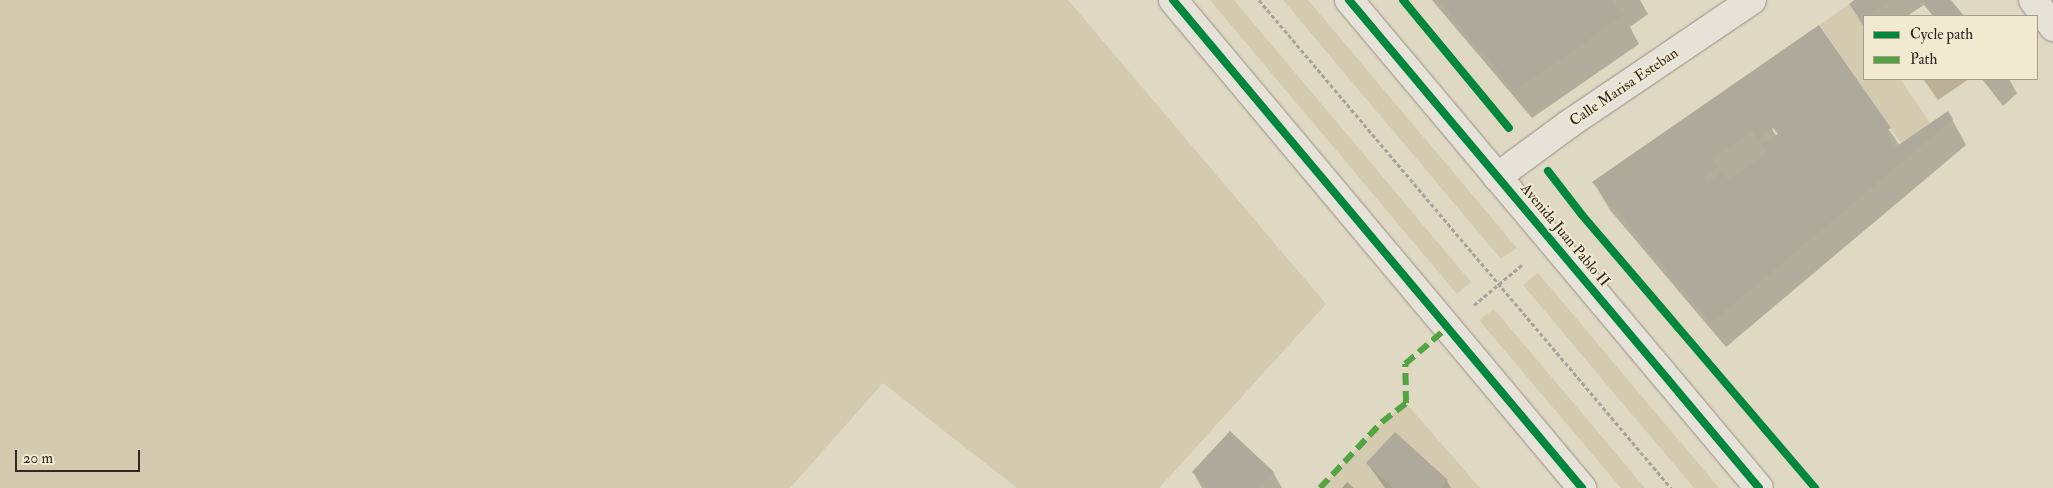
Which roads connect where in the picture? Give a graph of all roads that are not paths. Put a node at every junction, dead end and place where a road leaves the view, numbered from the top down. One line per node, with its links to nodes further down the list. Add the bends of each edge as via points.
1 (1173, 0): 7 (street)
2 (1349, 0): 6 (street, Avenida Juan Pablo II)
3 (1752, 0): 6 (street, Calle Marisa Esteban)
4 (2033, 0): 5 (street)
5 (2053, 27)
6 (1497, 177): 8 (street, Avenida Juan Pablo II)
7 (1582, 488)
8 (1759, 488)

